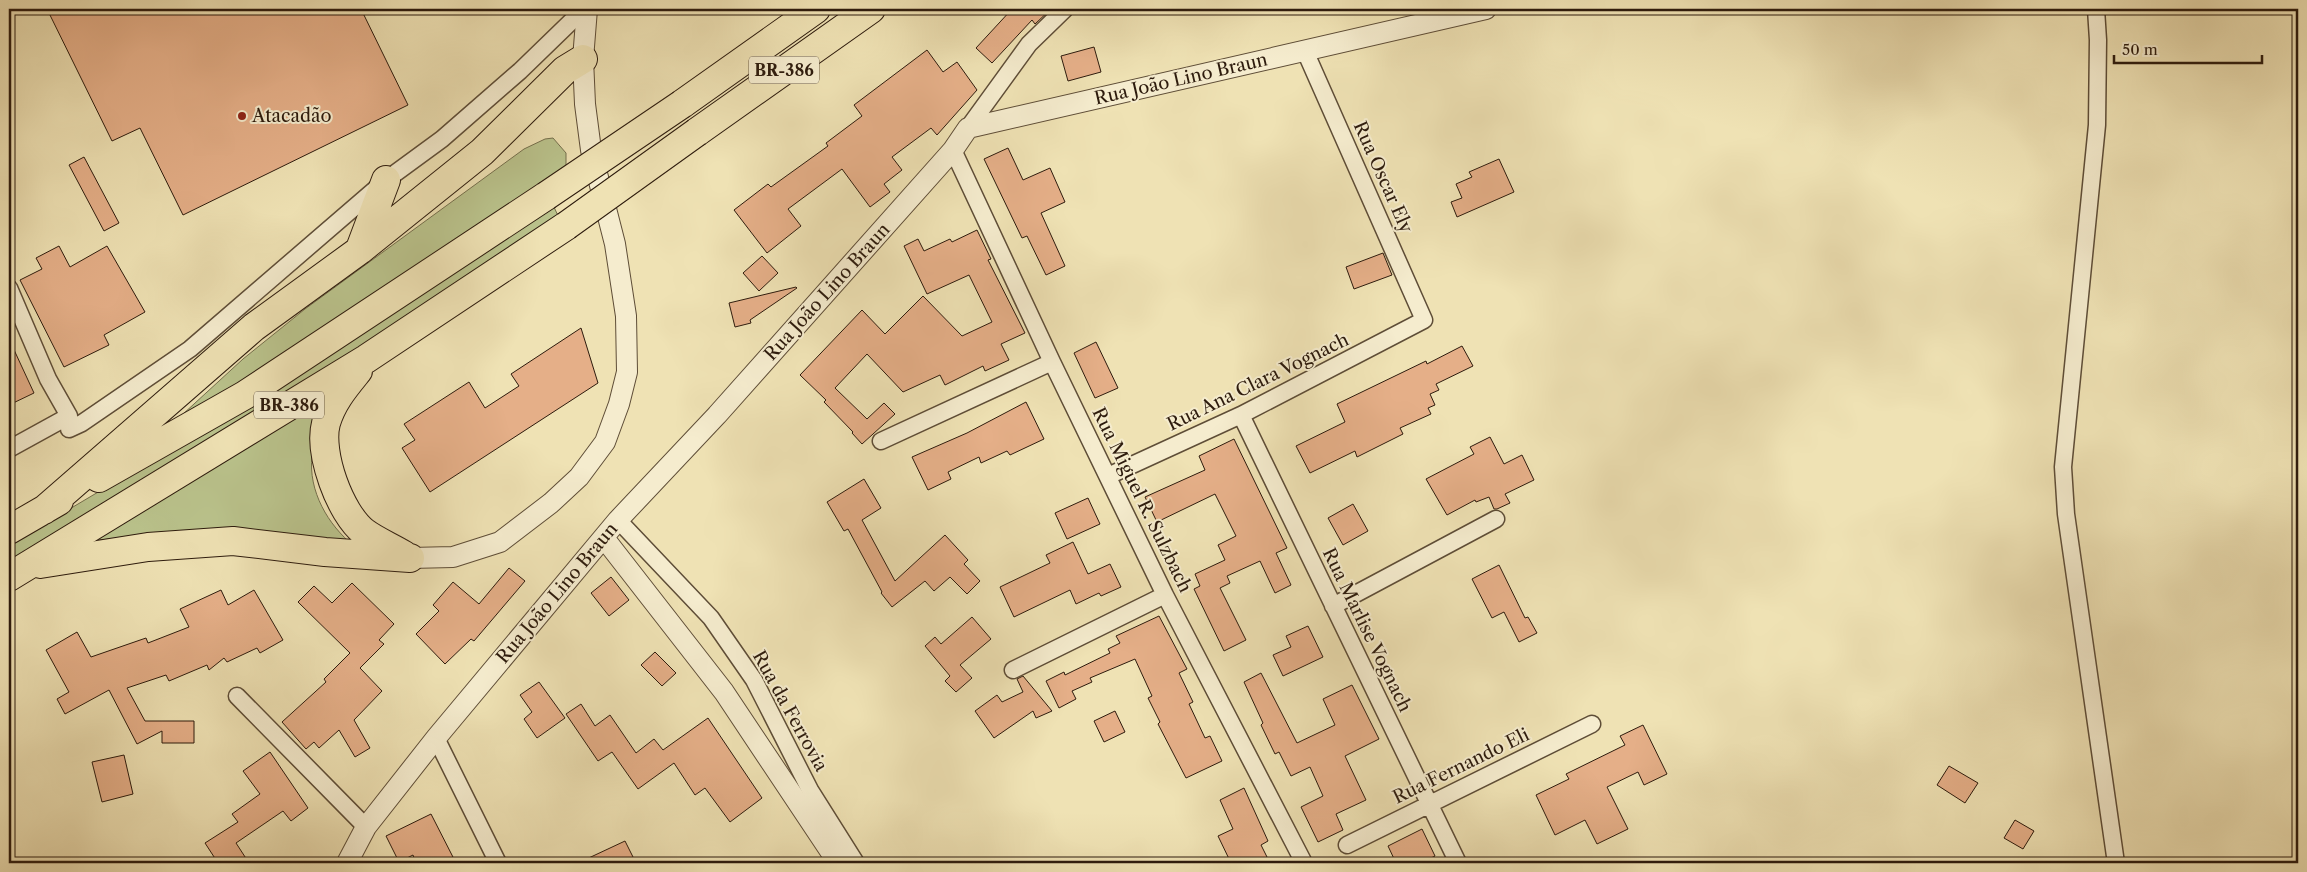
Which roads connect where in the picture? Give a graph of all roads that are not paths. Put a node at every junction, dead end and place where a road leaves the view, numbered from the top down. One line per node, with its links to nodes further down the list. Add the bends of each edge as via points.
1 (586, 9): 8 (street); 11 (street, via 442,139)
2 (816, 9): 22 (highway, BR-386, bridge, via 546,196 245,395)
3 (871, 9): 15 (highway, BR-386, bridge, via 566,226)
4 (1065, 9): 9 (street, via 1029,44)
5 (1486, 9): 7 (street, Rua João Lino Braun)
6 (2096, 9): 44 (street, via 2098,125 2063,467 2067,524)
7 (1305, 51): 9 (street, Rua João Lino Braun); 14 (street, Rua Oscar Ely)
8 (583, 59): 12 (highway, via 565,70 482,152); 27 (street, via 591,150 615,244 626,316 627,372 619,404 605,442 578,477 552,503 500,542 453,557)
9 (968, 128): 10 (street, Rua João Lino Braun)
10 (954, 150): 16 (street, Rua Miguel R. Sulzbach); 24 (street, Rua João Lino Braun, via 717,415)
11 (386, 180): 12 (highway); 18 (street, via 190,349 69,429)
12 (360, 250): 22 (highway, via 254,327)
13 (9, 288): 18 (street, via 48,379)
14 (1424, 320): 17 (street, Rua Ana Clara Vognach)
15 (366, 359): 27 (highway, via 336,398 326,424 325,445 335,486 351,518 364,532); 28 (highway, BR-386)
16 (1052, 362): 19 (street); 21 (street, Rua Miguel R. Sulzbach)
17 (1241, 415): 21 (street, Rua Ana Clara Vognach); 30 (street, Rua Marlise Vognach)
18 (69, 416): 20 (street)
19 (881, 441)
20 (9, 449)
21 (1108, 476): 29 (street, Rua Miguel R. Sulzbach)
22 (44, 510): 25 (highway, BR-386)
23 (1496, 519): 30 (street)
24 (618, 520): 26 (street, Rua João Lino Braun); 41 (street, Rua da Ferrovia, via 711,618 754,680 810,790)
25 (9, 530)
26 (604, 538): 34 (street, Rua João Lino Braun); 40 (street, via 724,692)
27 (410, 558): 28 (highway, via 233,541 148,546)
28 (18, 571)
29 (1165, 595): 31 (street); 42 (street, Rua Miguel R. Sulzbach)
30 (1333, 606): 35 (street, Rua Marlise Vognach)
31 (1013, 670)
32 (237, 696): 36 (street)
33 (1592, 724): 35 (street, Rua Fernando Eli)
34 (436, 738): 36 (street, Rua João Lino Braun); 39 (street)
35 (1430, 803): 37 (street, Rua Fernando Eli); 43 (street, Rua Marlise Vognach)
36 (366, 827): 38 (street, Rua João Lino Braun)
37 (1347, 845)
38 (347, 863)
39 (498, 863)
40 (838, 863)
41 (856, 863)
42 (1304, 863)
43 (1458, 863)
44 (2116, 863)

